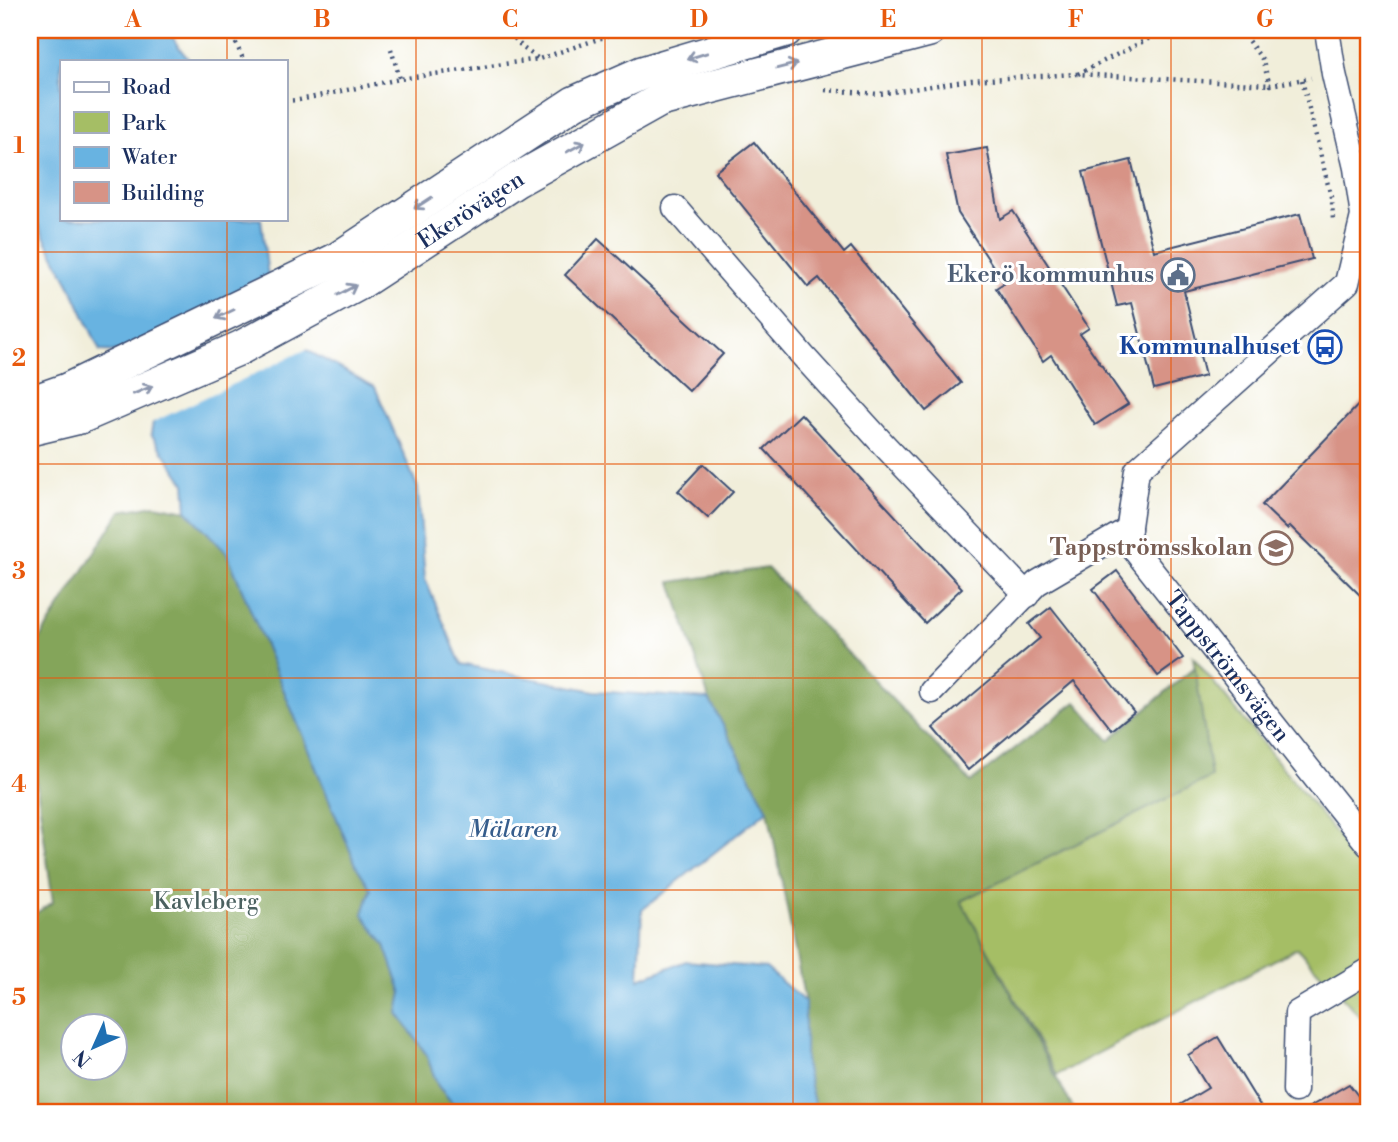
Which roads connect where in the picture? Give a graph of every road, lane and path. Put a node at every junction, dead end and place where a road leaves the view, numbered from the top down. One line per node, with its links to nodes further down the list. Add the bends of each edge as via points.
1 (230, 30): 11 (path)
2 (504, 30): 10 (path)
3 (625, 30): 10 (path)
4 (786, 30): 19 (main road, Ekerövägen, one-way to 19, via 642,73 574,103 336,260)
5 (929, 30): 19 (main road, Ekerövägen, one-way to 5, via 240,348 358,284 517,180 660,100)
6 (1166, 30): 12 (path)
7 (1240, 30): 14 (path, via 1262,59)
8 (1328, 30): 21 (street, via 1363,215 1347,284 1137,470)
9 (391, 49): 13 (path)
10 (539, 59): 13 (path)
11 (244, 60)
12 (1077, 74): 14 (path); 15 (path, via 971,80 879,94)
13 (400, 79): 16 (path)
14 (1270, 85): 18 (path, via 1302,80 1332,201)
15 (817, 90)
16 (287, 101)
17 (675, 208): 22 (street, via 884,445)
18 (1333, 225)
19 (53, 399): 20 (main road, Ekerövägen)
20 (30, 429)
21 (1129, 529): 22 (street, via 1037,583); 24 (street, Tappströmsvägen, via 1127,540)
22 (1027, 594): 23 (street)
23 (932, 691)
24 (1368, 844)
25 (1368, 971): 26 (street, via 1297,1013)
26 (1296, 1090)

